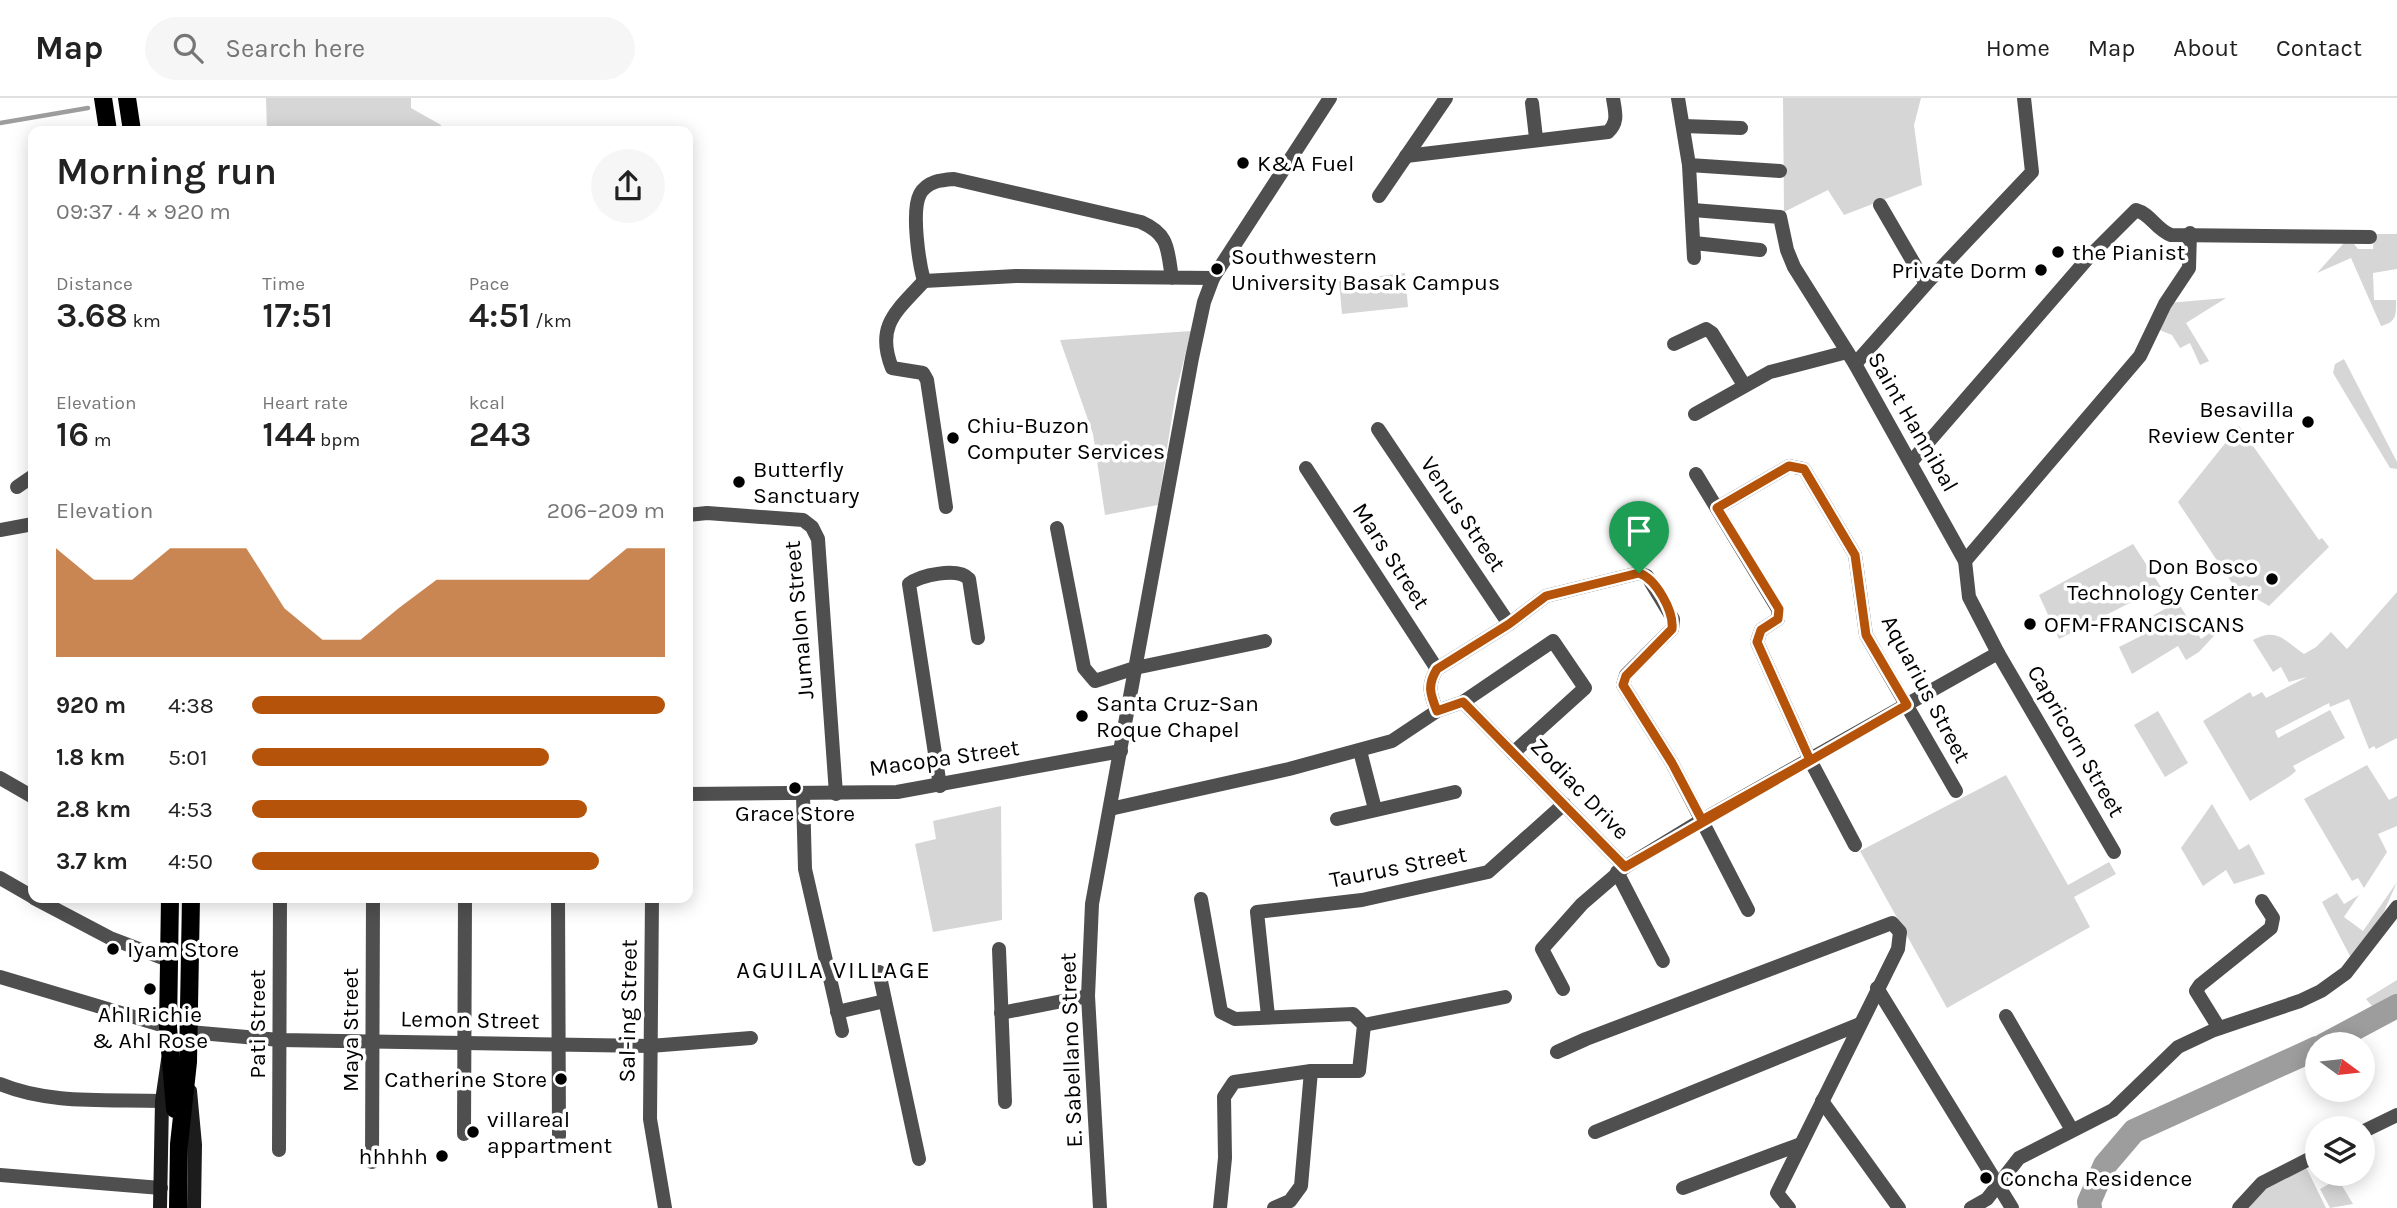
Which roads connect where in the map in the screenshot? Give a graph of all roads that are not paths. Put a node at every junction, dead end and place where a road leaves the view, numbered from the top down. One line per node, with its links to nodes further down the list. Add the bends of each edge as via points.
1 (103, 98): 9 (main road)
2 (127, 98): 10 (main road)
3 (1330, 98): 26 (street, E. Sabellano Street)
4 (1446, 98): 14 (street)
5 (1613, 98): 13 (street, via 1616,118 1608,132)
6 (1678, 98): 11 (street)
7 (2024, 98): 28 (street, via 2032,172)
8 (1532, 103): 13 (street)
9 (107, 126)
10 (131, 126)
11 (1683, 126): 12 (street); 15 (street)
12 (1741, 128)
13 (1536, 138): 14 (street)
14 (1406, 156): 17 (street)
15 (1689, 164): 16 (street); 19 (street)
16 (1780, 171)
17 (1379, 196)
18 (1880, 205): 28 (street)
19 (1693, 210): 22 (street); 30 (street, Saint Hannibal, via 1780,217 1794,267)
20 (2190, 233): 21 (street); 34 (street, via 2161,232 2143,212 2130,214); 45 (street, via 2189,268 2140,356)
21 (2370, 237)
22 (1694, 243): 23 (street); 24 (street)
23 (1760, 250)
24 (1695, 258)
25 (1172, 278): 26 (street); 27 (street, via 1016,276); 27 (street, via 1159,230 954,179 934,181 920,193 918,261)
26 (1213, 278): 50 (street, E. Sabellano Street, via 1192,358)
27 (924, 281): 39 (street, via 891,318 885,339 892,368 923,373 927,380)
28 (1926, 284): 30 (street)
29 (1674, 344): 31 (street, via 1706,329)
30 (1851, 358): 31 (street, via 1770,372); 34 (street, Saint Hannibal)
31 (1744, 385): 32 (street)
32 (1695, 414)
33 (1378, 429): 46 (street, Venus Street)
34 (1911, 463): 45 (street, Saint Hannibal)
35 (1306, 468): 51 (street, Mars Street)
36 (1696, 474): 40 (street)
37 (28, 479): 38 (street)
38 (17, 487)
39 (946, 507)
40 (1717, 508): 53 (street, Aquarius Street, via 1789,466 1804,469 1855,555 1866,635); 58 (street, via 1779,609 1778,619 1761,630 1757,642)
41 (693, 514): 65 (street, Jumalon Street, via 803,520 812,527 818,539)
42 (28, 525): 44 (street)
43 (1057, 528): 50 (street, via 1088,676 1095,681)
44 (0, 530)
45 (1965, 561): 49 (street, Saint Hannibal, via 1969,597)
46 (1509, 624): 51 (street); 71 (street, via 1546,596 1639,573 1647,576 1673,619 1672,629 1626,676 1623,685)
47 (978, 638): 60 (street, via 969,579 964,573 909,584)
48 (1265, 641): 50 (street)
49 (1998, 653): 53 (street, Zodiac Drive); 73 (street, Capricorn Street)
50 (1135, 668): 55 (street, E. Sabellano Street)
51 (1437, 669): 54 (street, via 1429,681)
52 (1463, 702): 54 (street); 57 (street, Zodiac Drive); 57 (street, via 1553,641 1585,688)
53 (1907, 705): 58 (street, Zodiac Drive); 61 (street, Aquarius Street)
54 (1437, 711): 56 (street, via 1392,741)
55 (1121, 751): 60 (street, Macopa Street); 68 (street, E. Sabellano Street)
56 (1360, 751): 68 (street); 69 (street)
57 (1513, 753): 67 (street, Zodiac Drive)
58 (1810, 760): 71 (street, Zodiac Drive); 72 (street)
59 (0, 778): 63 (street)
60 (940, 786): 65 (street, Macopa Street)
61 (1955, 791)
62 (1455, 792): 69 (street)
63 (28, 794)
64 (693, 794): 66 (street, Macopa Street)
65 (836, 794): 66 (street, Macopa Street)
66 (803, 795): 99 (street, via 805,869)
67 (1564, 804): 74 (street, Zodiac Drive); 101 (street, Taurus Street, via 1488,872 1362,900 1257,912)
68 (1110, 809): 96 (street, E. Sabellano Street, via 1092,904)
69 (1375, 809): 70 (street)
70 (1337, 819)
71 (1702, 820): 74 (street, Zodiac Drive); 88 (street)
72 (1855, 845)
73 (2114, 852)
74 (1621, 870): 91 (street); 95 (street, via 1582,904 1542,949)
75 (0, 878): 76 (street)
76 (28, 893)
77 (1201, 900): 101 (street, via 1221,1012 1235,1019)
78 (2262, 901): 106 (street, via 2273,918 2271,928 2196,991)
79 (47, 903): 90 (street, via 110,938)
80 (170, 903): 90 (main road)
81 (191, 903): 108 (main road)
82 (279, 903): 110 (street, Pati Street)
83 (373, 903): 111 (street, Maya Street)
84 (465, 903): 112 (street)
85 (558, 903): 113 (street)
86 (652, 903): 114 (street, Sal-ing Street)
87 (2397, 907): 106 (street, via 2346,973 2300,1002)
88 (1748, 910)
89 (999, 949): 100 (street)
90 (168, 960): 105 (main road)
91 (1662, 961)
92 (879, 972): 98 (street)
93 (0, 977): 105 (street)
94 (1877, 988): 103 (street); 115 (street, via 1900,939 1892,923); 136 (street)
95 (1563, 989)
96 (1088, 996): 100 (street); 143 (street, E. Sabellano Street)
97 (1505, 997): 104 (street)
98 (885, 1001): 99 (street); 132 (street)
99 (837, 1012): 107 (street)
100 (1002, 1013): 122 (street)
101 (1268, 1016): 104 (street, via 1353,1014)
102 (2006, 1016): 125 (street)
103 (1860, 1024): 121 (street); 126 (street)
104 (1364, 1025): 118 (street, via 1359,1071)
105 (168, 1027): 116 (main road)
106 (2220, 1028): 125 (street, via 2178,1047 2113,1110)
107 (842, 1031)
108 (189, 1032): 110 (street, Lemon Street); 117 (main road)
109 (751, 1038): 114 (street, Lemon Street)
110 (280, 1040): 111 (street, Lemon Street); 131 (street, Pati Street)
111 (372, 1041): 112 (street, Lemon Street); 134 (street, Maya Street)
112 (464, 1042): 113 (street, Lemon Street); 127 (street)
113 (559, 1043): 114 (street, Lemon Street); 128 (street)
114 (650, 1046): 142 (street, Sal-ing Street, via 650,1119)
115 (1558, 1052)
116 (169, 1055): 120 (main road); 129 (main road)
117 (188, 1062): 129 (main road); 141 (main road, via 195,1145)
118 (1311, 1071): 144 (street, via 1234,1082 1224,1097); 145 (street, via 1301,1186 1290,1201)
119 (0, 1084): 120 (street, via 51,1097)
120 (162, 1101): 137 (main road)
121 (1822, 1101): 130 (street); 147 (street)
122 (1005, 1102)
123 (2397, 1115): 124 (street)
124 (2375, 1126)
125 (2072, 1130): 136 (street, via 2020,1158)
126 (1595, 1132)
127 (464, 1134)
128 (559, 1136)
129 (179, 1144): 140 (main road)
130 (1801, 1144): 138 (street); 146 (street, via 1777,1193)
131 (279, 1150)
132 (919, 1158)
133 (2305, 1161): 150 (street, via 2262,1183)
134 (372, 1162)
135 (0, 1175): 137 (street)
136 (1998, 1183): 148 (street, via 1987,1199); 149 (street)
137 (161, 1188): 139 (main road)
138 (1683, 1188)
139 (160, 1208)
140 (178, 1208)
141 (194, 1208)
142 (665, 1208)
143 (1100, 1208)
144 (1220, 1208)
145 (1274, 1208)
146 (1789, 1208)
147 (1899, 1208)
148 (1971, 1208)
149 (2012, 1208)
150 (2239, 1208)

